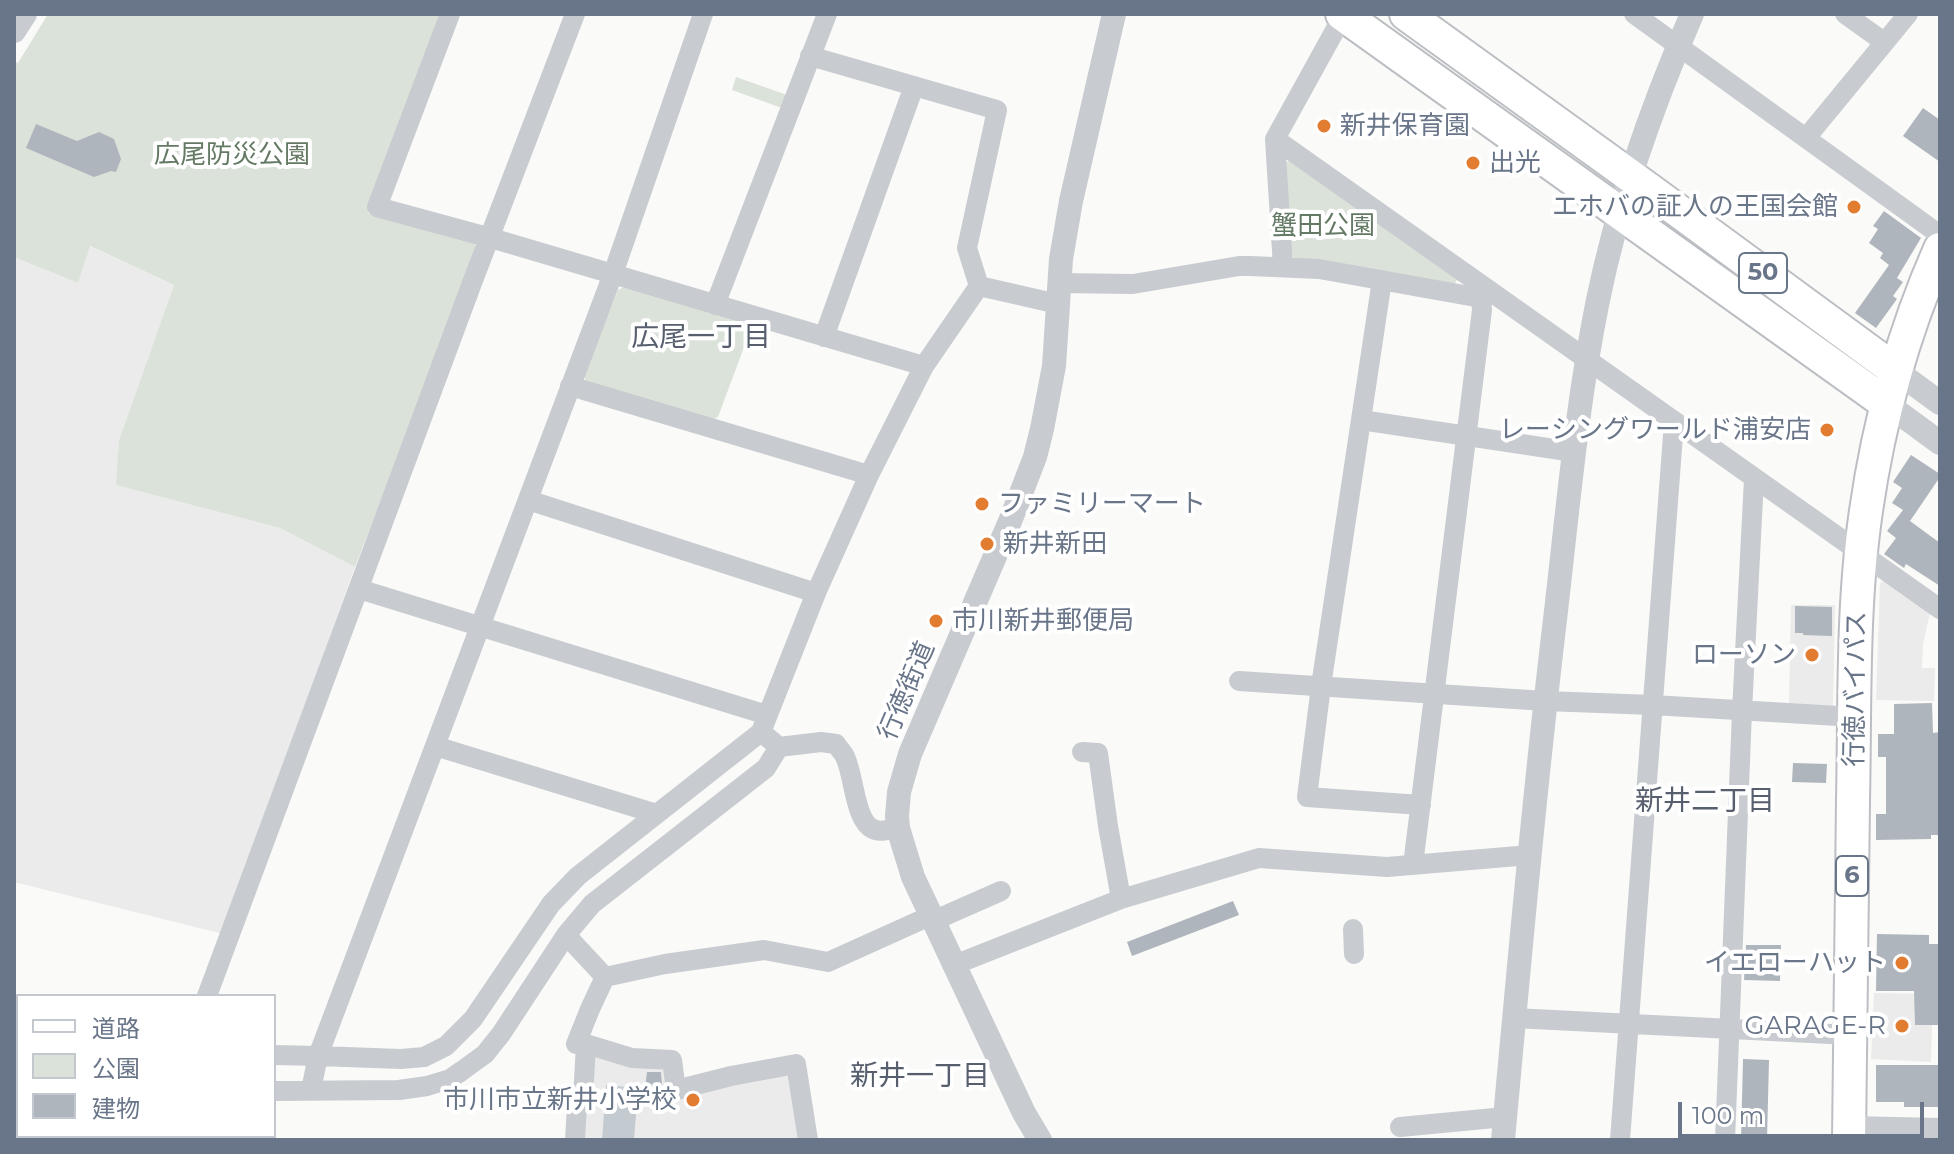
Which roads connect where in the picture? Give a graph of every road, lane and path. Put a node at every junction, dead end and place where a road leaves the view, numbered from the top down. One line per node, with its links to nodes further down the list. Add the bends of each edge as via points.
1 (25, 14): 13 (street)
2 (450, 14): 23 (street, via 377,207)
3 (575, 14): 23 (street)
4 (703, 14): 26 (street)
5 (827, 14): 16 (street)
6 (1114, 14): 29 (street, 行徳街道, via 1071,201)
7 (1343, 14): 19 (street); 21 (main road, 50)
8 (1406, 14): 20 (main road, 50)
9 (1634, 14): 15 (street)
10 (1692, 14): 15 (street)
11 (1845, 14): 14 (street)
12 (1908, 14): 14 (street)
13 (14, 31)
14 (1884, 42): 18 (street)
15 (1678, 46): 18 (street); 20 (street)
16 (810, 56): 17 (street); 31 (street)
17 (914, 86): 28 (street, via 997,110 967,248); 32 (street)
18 (1806, 138): 22 (street)
19 (1275, 139): 25 (street); 30 (street)
20 (1630, 176): 21 (street); 35 (main road, 50)
21 (1620, 212): 33 (street); 38 (main road, 50)
22 (1940, 235)
23 (491, 238): 26 (street); 48 (street)
24 (1940, 249): 35 (main road, 行徳バイパス / 6)
25 (1283, 267): 27 (street); 29 (street, via 1239,266)
26 (613, 274): 31 (street); 36 (street)
27 (1382, 280): 30 (street); 39 (street)
28 (979, 286): 29 (street); 34 (street)
29 (1058, 294): 65 (street, 行徳街道, via 1054,366 1035,457 910,754 899,792)
30 (1484, 294): 33 (street); 41 (street)
31 (715, 305): 32 (street)
32 (824, 337): 34 (street)
33 (1587, 361): 40 (street); 43 (street)
34 (924, 366): 44 (street)
35 (1895, 370): 37 (street); 38 (main road, 行徳バイパス / 6)
36 (570, 386): 44 (street); 46 (street)
37 (1940, 403)
38 (1887, 404): 42 (street); 47 (main road, 行徳バイパス / 6)
39 (1361, 420): 41 (street); 53 (street)
40 (1674, 422): 45 (street); 56 (street)
41 (1466, 436): 43 (street); 54 (street)
42 (1940, 443)
43 (1574, 452): 55 (street)
44 (869, 475): 49 (street)
45 (1754, 479): 47 (street); 57 (street)
46 (528, 500): 49 (street); 51 (street)
47 (1861, 555): 50 (street); 58 (main road, 行徳バイパス / 6)
48 (359, 589): 51 (street); 76 (street)
49 (816, 593): 59 (street)
50 (1940, 609)
51 (479, 627): 59 (street); 60 (street)
52 (1239, 681): 53 (street)
53 (1321, 686): 54 (street); 63 (street, via 1307,797)
54 (1434, 694): 55 (street); 63 (street)
55 (1545, 701): 56 (street); 66 (street)
56 (1653, 705): 57 (street); 78 (street)
57 (1742, 711): 58 (street); 79 (street)
58 (1855, 717): 80 (main road, 行徳バイパス / 6)
59 (764, 724): 61 (street); 64 (street)
60 (435, 746): 64 (street); 83 (street)
61 (779, 747): 65 (street, via 836,744 845,756 865,823 878,831); 72 (street, via 766,768 592,904)
62 (1082, 752): 69 (street, via 1098,753)
63 (1421, 805): 67 (street)
64 (657, 814): 83 (street, via 551,904 473,1019 446,1046 424,1057 401,1059)
65 (898, 828): 70 (street, 行徳街道)
66 (1530, 855): 67 (street); 77 (street)
67 (1413, 865): 69 (street, via 1259,858)
68 (1001, 891): 70 (street)
69 (1121, 899): 74 (street)
70 (932, 918): 74 (street, 行徳街道); 75 (street, via 828,962 764,950)
71 (1353, 929): 73 (street)
72 (566, 935): 75 (street); 84 (street, via 485,1054 450,1079 399,1090)
73 (1354, 954)
74 (954, 965): 92 (street, 行徳街道)
75 (605, 977): 81 (street, via 576,1044)
76 (208, 994)
77 (1514, 1018): 78 (street); 87 (street)
78 (1629, 1024): 79 (street); 93 (street)
79 (1729, 1029): 80 (street); 94 (street)
80 (1850, 1035): 89 (main road, 行徳バイパス / 6)
81 (586, 1044): 90 (street); 91 (street, via 632,1058 672,1060 676,1090 796,1064)
82 (276, 1055): 83 (street)
83 (318, 1056): 84 (street)
84 (311, 1090): 85 (street)
85 (276, 1091)
86 (1400, 1127): 87 (street)
87 (1504, 1129)
88 (1940, 1130): 89 (street)
89 (1849, 1134)
90 (575, 1140)
91 (808, 1140)
92 (1040, 1140)
93 (1620, 1140)
94 (1725, 1140)

